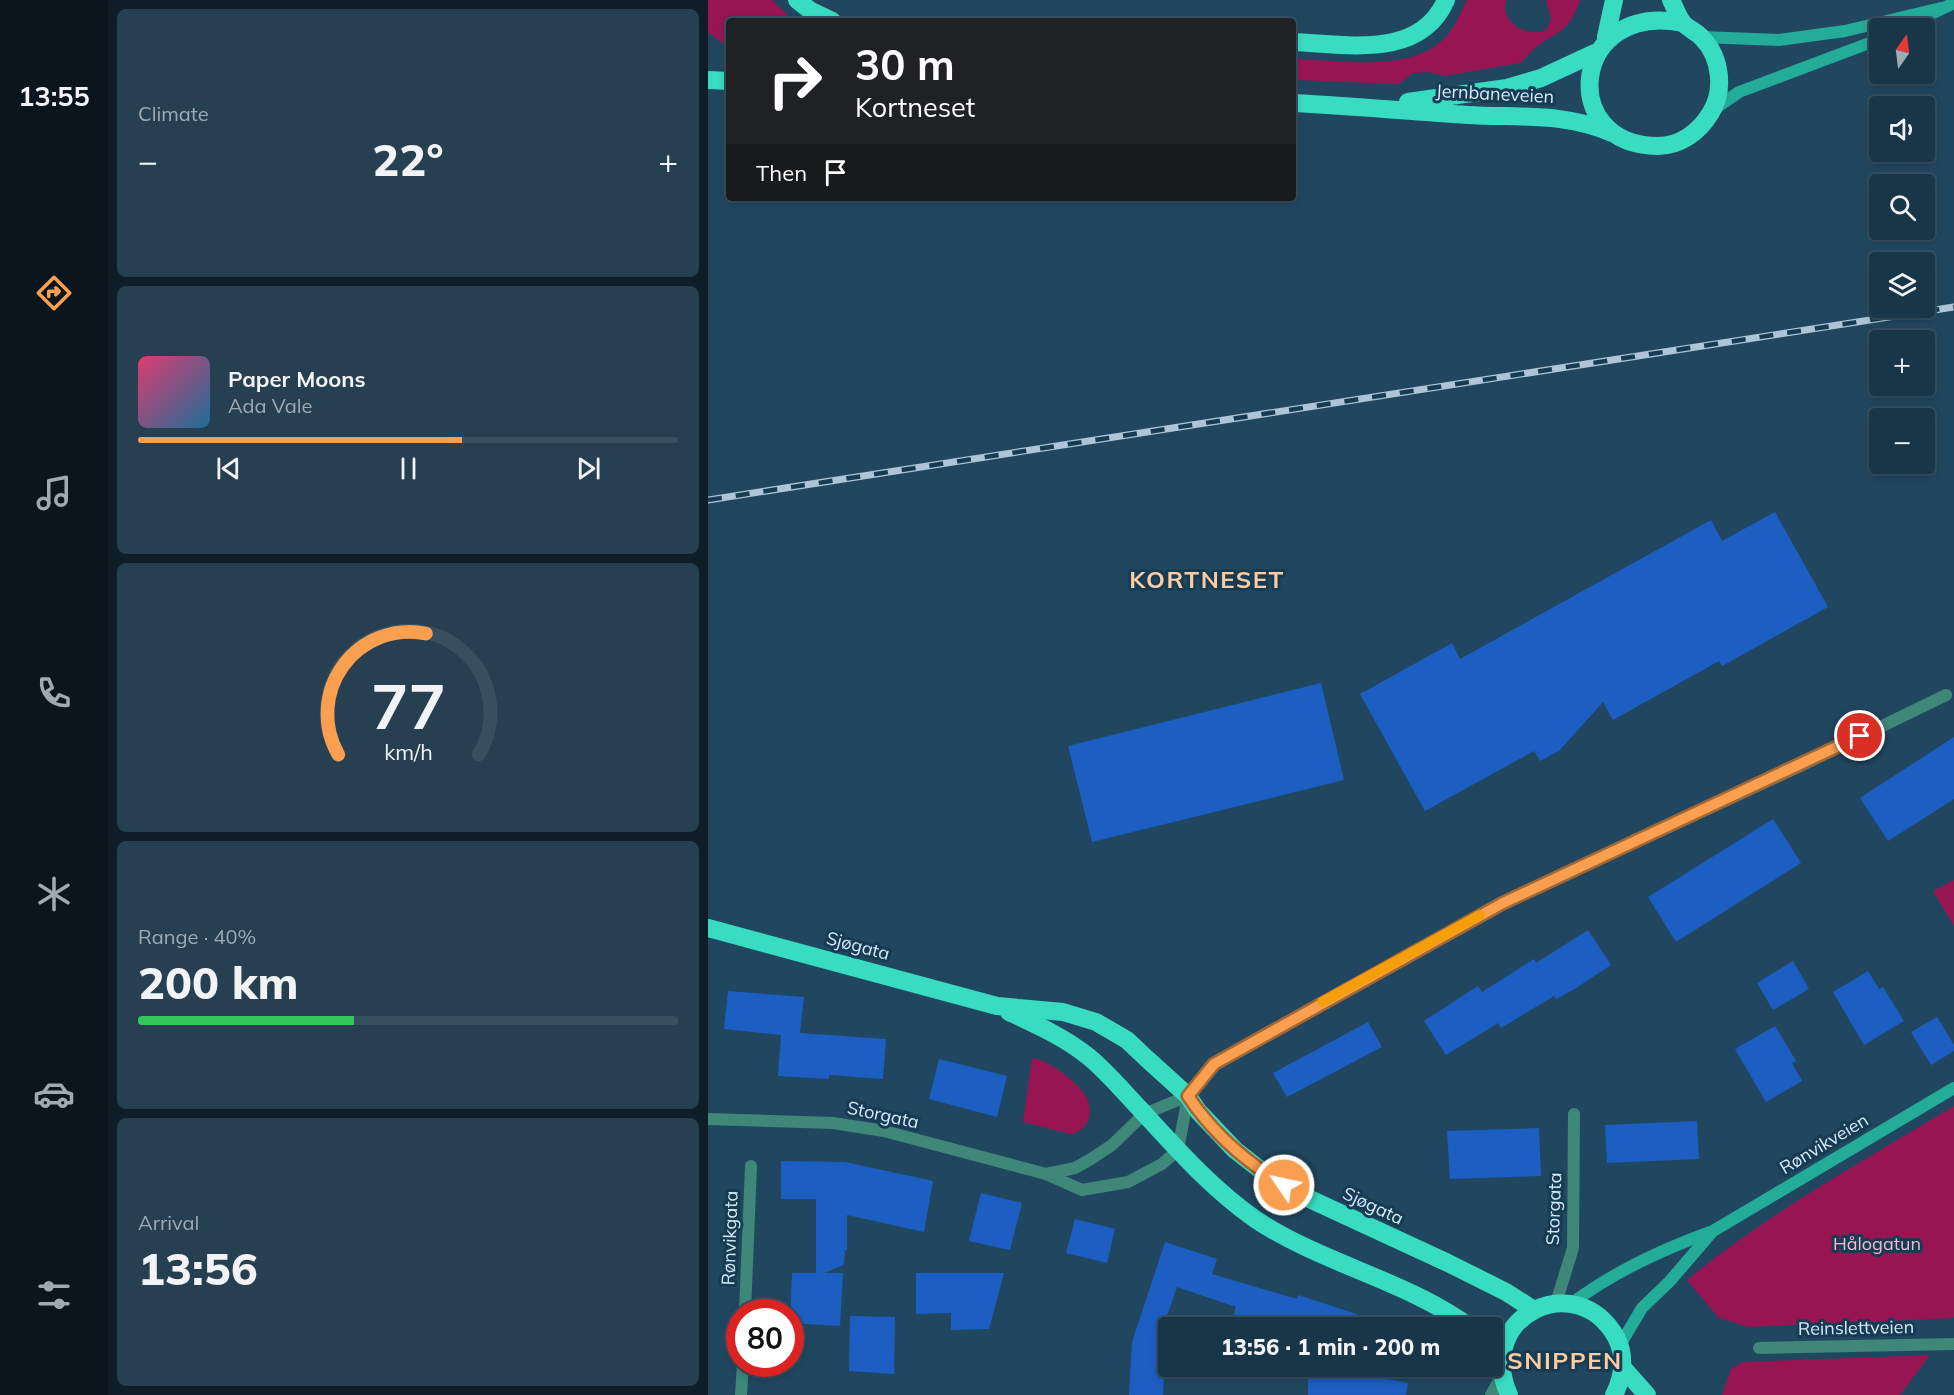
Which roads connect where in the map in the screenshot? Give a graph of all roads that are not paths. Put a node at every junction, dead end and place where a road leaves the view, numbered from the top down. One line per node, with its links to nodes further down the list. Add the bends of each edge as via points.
1 (797, 0): 7 (highway)
2 (1446, 0): 12 (highway, via 1436,17 1413,37 1393,43)
3 (1614, 0): 10 (highway)
4 (1671, 0): 9 (highway)
5 (1954, 3): 6 (street)
6 (1941, 8): 8 (street); 11 (street, via 1845,31 1779,40)
7 (826, 18)
8 (1921, 18)
9 (1683, 23): 10 (highway, Jernbaneveien, via 1663,17 1642,18 1623,24); 11 (highway, Jernbaneveien)
10 (1606, 37): 14 (highway, Jernbaneveien)
11 (1702, 37): 19 (highway, Jernbaneveien, via 1717,64 1718,96)
12 (1296, 42)
13 (1869, 43): 19 (street, Jernbaneveien, via 1739,92)
14 (1595, 53): 18 (highway, Jernbaneveien, via 1541,78 1507,88); 20 (highway, Jernbaneveien, via 1589,89 1593,106)
15 (708, 80): 16 (highway)
16 (726, 81)
17 (1296, 103): 18 (highway, Jernbaneveien)
18 (1370, 106): 20 (highway, Jernbaneveien, via 1469,115 1546,116 1591,124)
19 (1713, 110): 20 (highway, Jernbaneveien, via 1693,134 1680,142 1647,146)
20 (1616, 135)
21 (1946, 695): 25 (street, via 1503,903 1223,1058)
22 (708, 928): 23 (highway, Sjøgata)
23 (997, 1006): 25 (highway, Sjøgata, via 1063,1012 1096,1022 1127,1040); 26 (highway, Sjøgata, via 1057,1034 1089,1057)
24 (1954, 1088): 32 (street, Rønvikveien)
25 (1188, 1096): 26 (street); 29 (street); 35 (highway, Sjøgata, via 1215,1131 1267,1175 1301,1195 1506,1292)
26 (1144, 1114): 29 (highway, Sjøgata); 31 (street, via 1091,1159 1075,1168)
27 (1574, 1114): 34 (street, Storgata, via 1573,1248)
28 (708, 1119): 31 (street, Storgata, via 833,1123 884,1131)
29 (1178, 1150): 31 (street, Storgata, via 1141,1176 1101,1188 1082,1190); 36 (highway, Sjøgata, via 1224,1196 1257,1220)
30 (751, 1166): 33 (street, Rønvikgata)
31 (1046, 1174)
32 (1713, 1231): 34 (street, Rønvikveien, via 1675,1244); 38 (street, Rønvikveien, via 1642,1308)
33 (746, 1299)
34 (1563, 1304): 35 (highway); 38 (highway, via 1592,1311 1609,1325)
35 (1534, 1310): 39 (highway, via 1511,1330)
36 (1454, 1317)
37 (1954, 1344): 40 (street, Reinslettveien)
38 (1620, 1345): 41 (highway)
39 (1503, 1347)
40 (1759, 1348)
41 (1623, 1368): 48 (highway); 49 (highway)
42 (1503, 1376): 47 (highway)
43 (742, 1377): 45 (street)
44 (1495, 1377): 46 (street)
45 (741, 1395)
46 (1491, 1395)
47 (1509, 1395)
48 (1614, 1395)
49 (1647, 1395)

